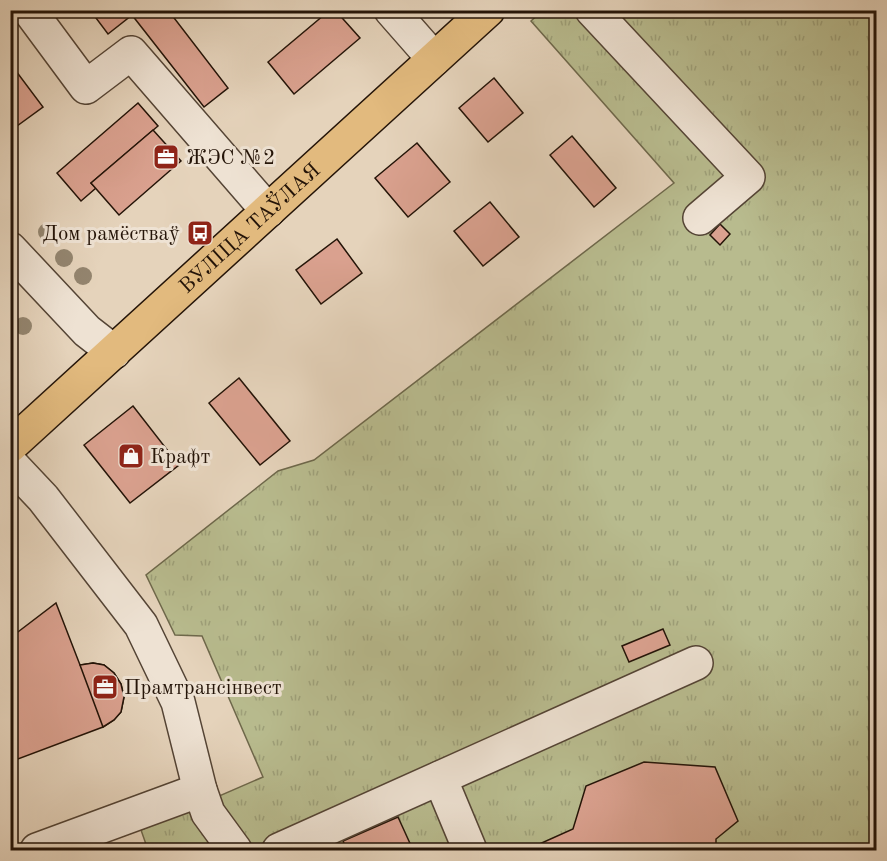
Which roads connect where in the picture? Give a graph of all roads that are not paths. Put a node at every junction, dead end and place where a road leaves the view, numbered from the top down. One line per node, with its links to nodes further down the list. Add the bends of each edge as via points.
1 (29, 10): 6 (street, via 86,87 131,53)
2 (392, 10): 5 (street)
3 (488, 10): 5 (main road, ВУЛІЦА ТАЎЛАЯ)
4 (592, 10): 7 (street, via 748,177)
5 (434, 59): 6 (main road, ВУЛІЦА ТАЎЛАЯ)
6 (268, 211): 9 (main road, ВУЛІЦА ТАЎЛАЯ)
7 (700, 218)
8 (10, 249): 9 (street, via 87,331)
9 (114, 352): 10 (main road, ВУЛІЦА ТАЎЛАЯ)
10 (10, 446)
11 (10, 464): 14 (street, via 43,498 141,625 178,702)
12 (696, 663): 13 (street)
13 (440, 778): 17 (street); 18 (street)
14 (200, 790): 15 (street); 16 (street, via 208,813)
15 (37, 850)
16 (235, 850)
17 (279, 850)
18 (470, 850)

